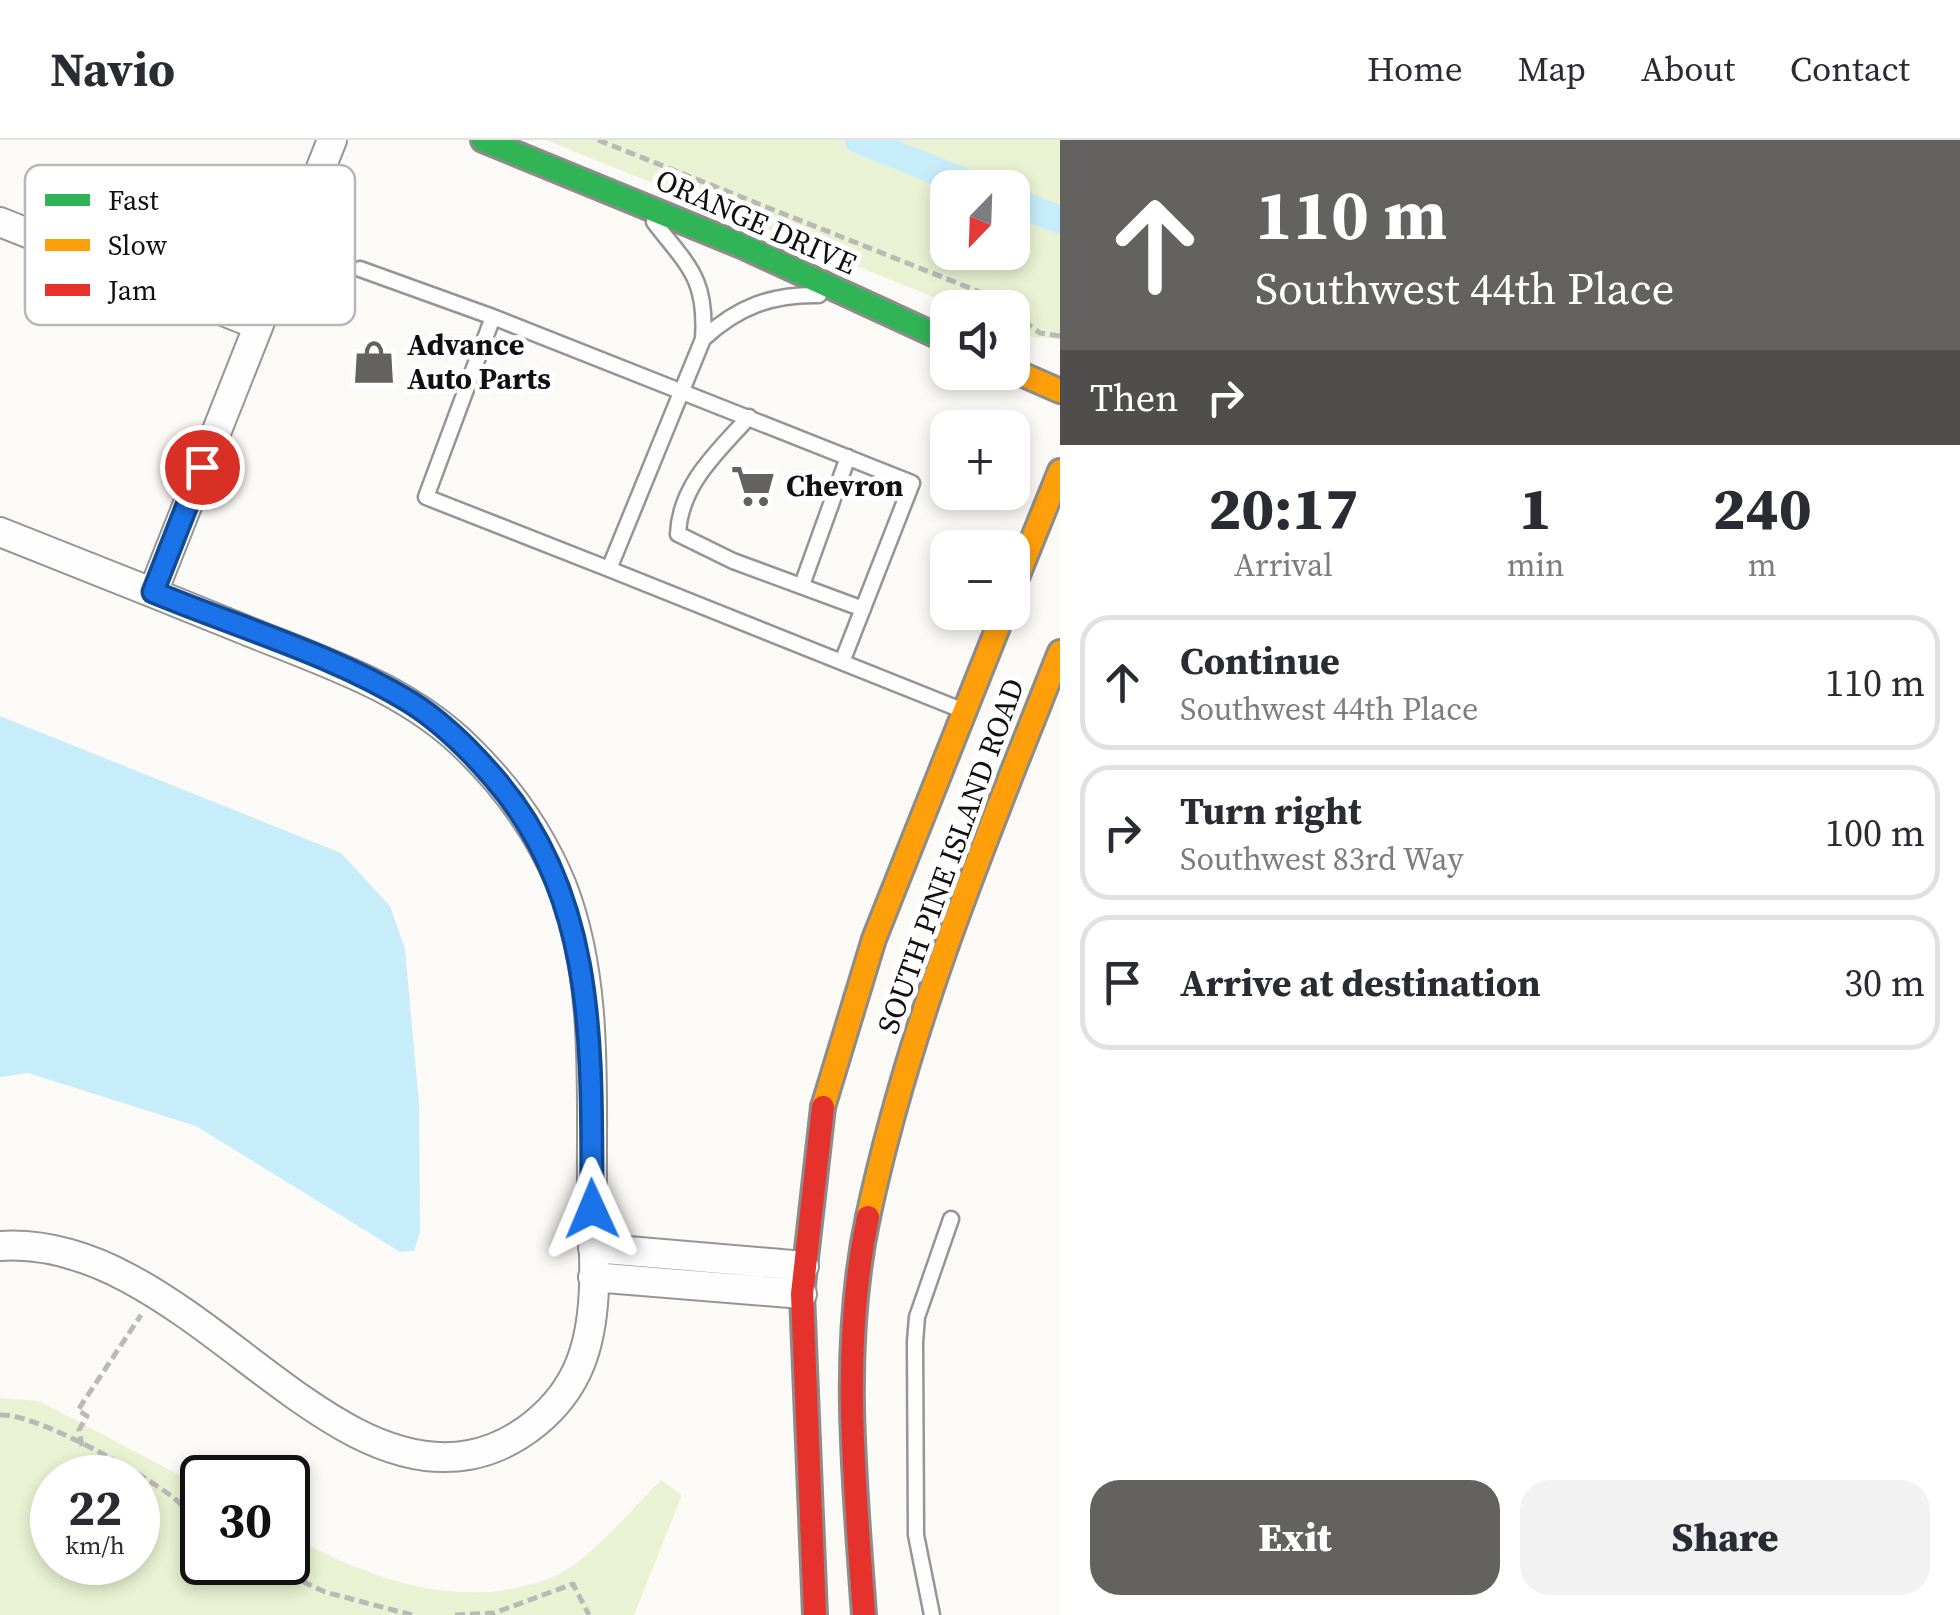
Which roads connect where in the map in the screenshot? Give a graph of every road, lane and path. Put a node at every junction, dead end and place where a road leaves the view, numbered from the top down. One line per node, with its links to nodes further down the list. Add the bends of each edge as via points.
1 (332, 140): 4 (street)
2 (483, 140): 5 (main road, ORANGE DRIVE)
3 (598, 140): 9 (path)
4 (322, 165)
5 (638, 202): 10 (main road, ORANGE DRIVE); 16 (lane, via 696,274)
6 (0, 222): 7 (street)
7 (25, 232)
8 (360, 270): 11 (lane)
9 (975, 290)
10 (849, 296): 14 (main road, ORANGE DRIVE); 16 (lane, via 780,297 748,306)
11 (493, 317): 18 (lane); 25 (lane, via 426,496)
12 (258, 325): 27 (street)
13 (1030, 326): 15 (path)
14 (930, 333)
15 (1060, 336)
16 (702, 339): 18 (lane)
17 (1030, 378): 19 (main road)
18 (682, 390): 20 (lane); 25 (lane)
19 (1060, 390)
20 (749, 417): 21 (lane); 26 (lane, via 704,466 679,509 678,534)
21 (848, 457): 26 (lane); 28 (lane, via 912,482)
22 (1060, 471): 24 (main road)
23 (0, 532): 27 (street)
24 (1030, 545)
25 (610, 569): 31 (lane)
26 (802, 586): 28 (lane)
27 (153, 592): 35 (street, via 390,691 432,717 500,785 544,848 576,936 590,1053)
28 (863, 609): 31 (lane)
29 (997, 630): 32 (main road, SOUTH PINE ISLAND ROAD)
30 (1060, 652): 47 (main road, SOUTH PINE ISLAND ROAD, via 886,1100 854,1282 852,1436)
31 (842, 662): 32 (lane)
32 (964, 711): 37 (main road, SOUTH PINE ISLAND ROAD, via 874,938 838,1088 821,1115)
33 (951, 1219): 48 (lane, via 914,1342 916,1535)
34 (0, 1246): 36 (street, via 54,1248 107,1266 376,1444 422,1457 470,1455 538,1421 571,1382 587,1341)
35 (593, 1248): 36 (street); 37 (street)
36 (593, 1277): 37 (street)
37 (803, 1280): 46 (main road, SOUTH PINE ISLAND ROAD)
38 (143, 1313): 40 (path, via 78,1410 88,1416 79,1430)
39 (0, 1415): 40 (path, via 22,1416)
40 (82, 1446): 41 (path)
41 (180, 1503)
42 (310, 1585): 43 (path)
43 (412, 1615)
44 (455, 1615): 45 (path, via 494,1613 574,1584)
45 (589, 1615)
46 (816, 1615)
47 (864, 1615)
48 (932, 1615)

